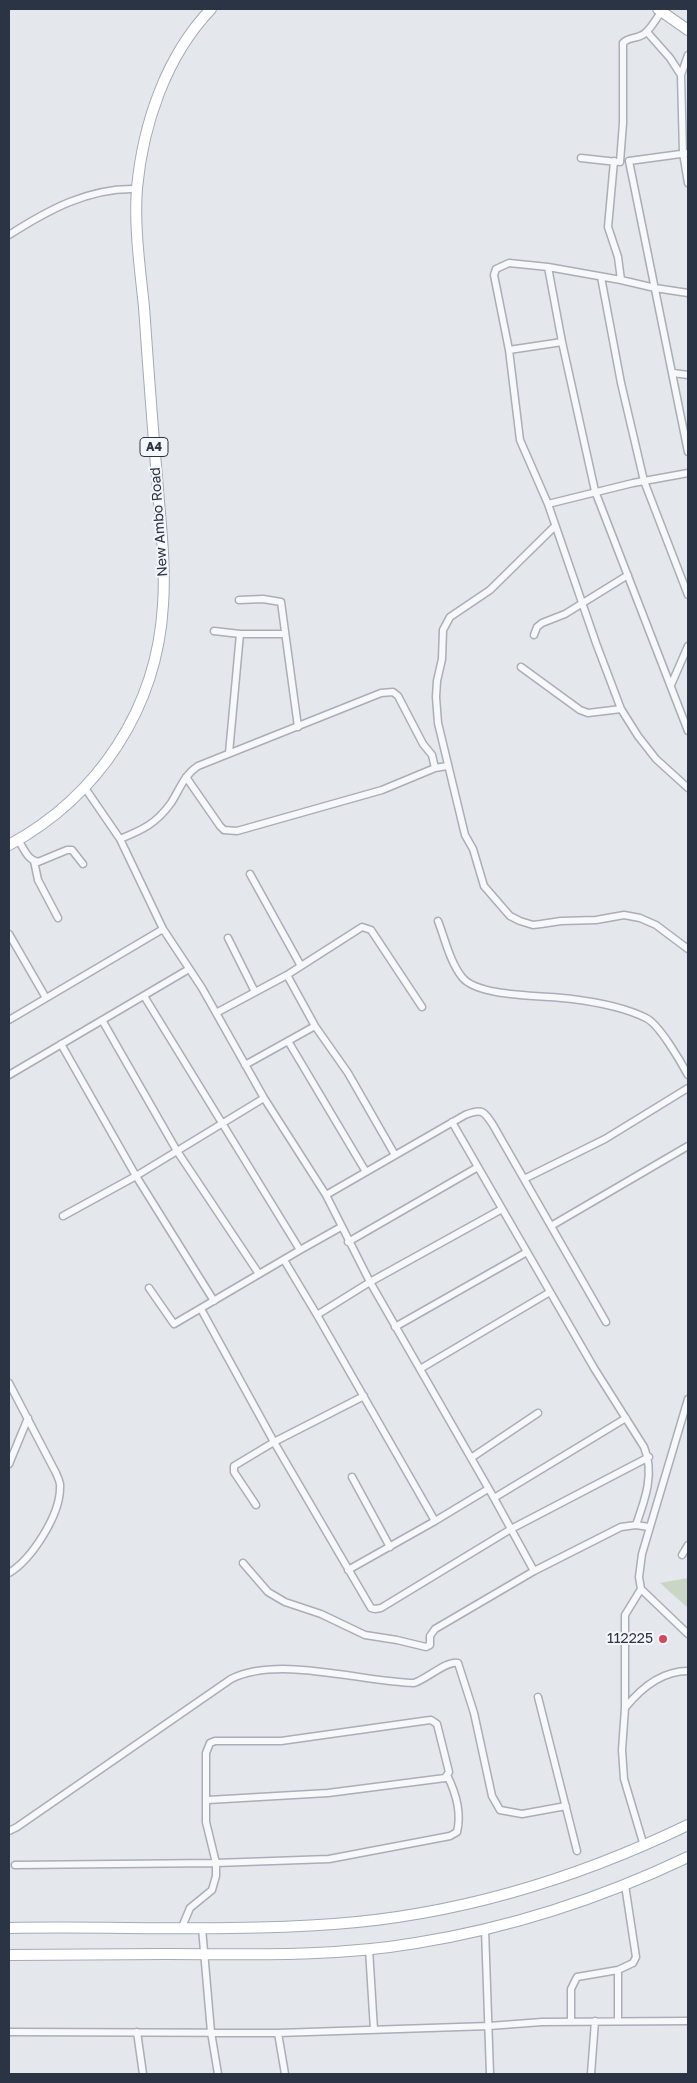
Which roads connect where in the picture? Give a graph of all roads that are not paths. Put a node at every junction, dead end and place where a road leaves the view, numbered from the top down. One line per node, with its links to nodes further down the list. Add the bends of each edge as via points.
1 (212, 9): 12 (main road, New Ambo Road / A4, via 170,67 148,124)
2 (660, 10): 3 (main road); 4 (street)
3 (688, 30)
4 (647, 32): 6 (street); 10 (street, via 624,40 621,48 623,123)
5 (688, 55): 6 (street)
6 (681, 75): 7 (street)
7 (686, 153): 9 (street); 11 (street)
8 (581, 158): 10 (street)
9 (629, 161): 10 (street); 17 (street)
10 (617, 162): 16 (street, via 608,227 618,257)
11 (688, 183)
12 (137, 189): 13 (street, via 95,192 31,221); 48 (main road, New Ambo Road / A4, via 138,248 164,603 160,639 139,707 105,766)
13 (9, 235)
14 (548, 267): 15 (street); 19 (street); 20 (street, via 509,263 496,269 494,275)
15 (601, 277): 16 (street); 26 (street)
16 (621, 280): 17 (street)
17 (655, 288): 18 (street); 21 (street)
18 (688, 293)
19 (562, 342): 20 (street); 27 (street)
20 (510, 350): 28 (street, via 520,440)
21 (673, 373): 22 (street); 23 (street)
22 (688, 375)
23 (685, 423): 24 (street)
24 (688, 452)
25 (688, 473): 26 (street)
26 (644, 481): 27 (street); 31 (street)
27 (595, 492): 28 (street); 30 (street)
28 (548, 504): 29 (street)
29 (556, 526): 33 (street); 45 (street, via 490,590 450,617 445,624 436,697)
30 (628, 575): 33 (street); 40 (street)
31 (688, 595)
32 (238, 600): 36 (street, via 279,600)
33 (582, 604): 37 (street, via 542,623); 41 (street)
34 (214, 631): 35 (street)
35 (240, 634): 36 (street); 44 (street)
36 (284, 634): 42 (street)
37 (534, 635)
38 (688, 646): 40 (street)
39 (521, 667): 41 (street, via 580,710 588,713)
40 (671, 685): 43 (street)
41 (622, 708): 49 (street, via 656,759)
42 (298, 727): 44 (street); 46 (street, via 381,693 392,692 398,696 432,755)
43 (688, 731)
44 (229, 753): 47 (street, via 198,766)
45 (447, 766): 46 (street); 61 (street, via 465,835 473,849 484,886 510,916 533,925 624,915 656,925)
46 (435, 768): 47 (street, via 382,790 237,831 224,830 220,826)
47 (186, 777): 50 (street, via 160,816 148,827)
48 (85, 788): 50 (street); 51 (main road, New Ambo Road / A4)
49 (688, 788)
50 (120, 839): 58 (street)
51 (18, 840): 52 (main road, New Ambo Road / A4); 53 (street)
52 (9, 845)
53 (34, 861): 54 (street, via 72,850); 56 (street, via 38,880)
54 (83, 864)
55 (250, 874): 62 (street)
56 (58, 918)
57 (438, 921): 77 (street, via 462,978 477,987 502,993 578,1000 647,1018 678,1055)
58 (163, 929): 63 (street); 67 (street)
59 (9, 934): 67 (street)
60 (228, 938): 65 (street)
61 (688, 949)
62 (301, 966): 64 (street); 68 (street, via 362,927 367,927)
63 (189, 969): 66 (street); 69 (street)
64 (287, 975): 65 (street); 72 (street)
65 (255, 992): 69 (street)
66 (144, 996): 71 (street); 81 (street)
67 (46, 998): 70 (street)
68 (422, 1007)
69 (216, 1013): 75 (street)
70 (9, 1020)
71 (102, 1020): 74 (street); 83 (street)
72 (315, 1026): 73 (street); 84 (street, via 348,1073)
73 (288, 1041): 75 (street); 86 (street)
74 (61, 1044): 76 (street); 87 (street)
75 (245, 1065): 79 (street)
76 (9, 1075)
77 (688, 1075)
78 (688, 1088): 88 (street, via 605,1139)
79 (264, 1098): 81 (street); 89 (street)
80 (452, 1122): 84 (street); 85 (street); 88 (street, via 475,1111 486,1113)
81 (222, 1125): 83 (street); 95 (street)
82 (688, 1146): 92 (street)
83 (177, 1151): 87 (street); 98 (street)
84 (395, 1155): 86 (street)
85 (478, 1167): 90 (street); 94 (street)
86 (366, 1172): 89 (street)
87 (136, 1176): 91 (street); 102 (street)
88 (524, 1179): 92 (street)
89 (326, 1195): 93 (street)
90 (502, 1209): 96 (street); 99 (street)
91 (63, 1216)
92 (551, 1226): 105 (street)
93 (341, 1227): 94 (street); 95 (street)
94 (348, 1242): 99 (street)
95 (300, 1250): 97 (street)
96 (527, 1252): 101 (street); 106 (street)
97 (284, 1260): 98 (street); 104 (street)
98 (260, 1274): 102 (street)
99 (370, 1282): 104 (street); 106 (street)
100 (149, 1288): 103 (street, via 174,1324)
101 (550, 1292): 107 (street); 113 (street)
102 (214, 1301): 103 (street)
103 (201, 1308): 114 (street)
104 (317, 1314): 109 (street)
105 (606, 1322)
106 (395, 1327): 107 (street)
107 (420, 1369): 116 (street)
108 (9, 1383): 112 (street)
109 (364, 1396): 114 (street); 122 (street)
110 (688, 1399): 124 (street)
111 (538, 1413): 116 (street)
112 (28, 1418): 117 (street); 132 (street, via 61,1485 60,1496 56,1513 33,1550)
113 (626, 1418): 115 (street); 120 (street)
114 (274, 1442): 121 (street, via 234,1466 234,1472); 130 (street)
115 (649, 1457): 123 (street, via 645,1498); 125 (street)
116 (471, 1458): 119 (street)
117 (9, 1464)
118 (352, 1477): 127 (street)
119 (488, 1489): 120 (street); 122 (street)
120 (494, 1498): 125 (street)
121 (256, 1505)
122 (435, 1521): 127 (street)
123 (636, 1525): 124 (street); 131 (street, via 621,1527)
124 (649, 1527): 133 (street, via 639,1569)
125 (510, 1528): 130 (street, via 375,1610 367,1604); 131 (street)
126 (688, 1545): 128 (street)
127 (390, 1547): 130 (street)
128 (682, 1555)
129 (243, 1562): 131 (street, via 268,1592 285,1602 321,1614 365,1635 426,1647 430,1645 430,1636 435,1629)
130 (348, 1570)
131 (534, 1571)
132 (9, 1573)
133 (641, 1589): 134 (street); 137 (street, via 625,1615)
134 (688, 1634)
135 (688, 1671): 137 (street, via 662,1676 645,1685)
136 (538, 1697): 140 (street)
137 (625, 1708): 143 (street, via 624,1779)
138 (447, 1775): 139 (street, via 444,1778 328,1793); 139 (street, via 437,1724 431,1720 281,1741 215,1741 206,1753); 146 (street, via 455,1791 458,1810 457,1832 450,1836 328,1859)
139 (208, 1800): 146 (street, via 206,1822)
140 (566, 1806): 142 (street, via 522,1814 500,1810 492,1796 471,1704 456,1662 414,1683 271,1669 231,1679); 144 (street)
141 (688, 1826): 143 (main road)
142 (9, 1831)
143 (644, 1846): 151 (main road, via 576,1874 527,1889 426,1912 334,1924)
144 (577, 1851)
145 (688, 1857): 148 (main road)
146 (216, 1863): 147 (street); 149 (street, via 212,1890 190,1908)
147 (15, 1865)
148 (626, 1885): 152 (main road); 156 (street, via 636,1957 633,1964)
149 (182, 1927): 150 (main road); 151 (main road)
150 (9, 1928)
151 (202, 1928): 155 (street)
152 (485, 1929): 153 (main road, via 415,1944); 161 (street)
153 (369, 1949): 155 (main road, via 302,1954); 162 (street)
154 (9, 1955): 155 (main road)
155 (203, 1955): 165 (street)
156 (618, 1970): 158 (street); 160 (street, via 577,1977 571,1989)
157 (595, 2021): 158 (street); 160 (street); 171 (street)
158 (618, 2021): 159 (street)
159 (688, 2021)
160 (571, 2022): 161 (street)
161 (490, 2026): 162 (street); 170 (street)
162 (374, 2030): 166 (street)
163 (9, 2032): 164 (street)
164 (137, 2032): 165 (street); 167 (street)
165 (211, 2032): 166 (street); 168 (street)
166 (278, 2033): 169 (street)
167 (143, 2074)
168 (218, 2074)
169 (285, 2074)
170 (490, 2074)
171 (591, 2074)

